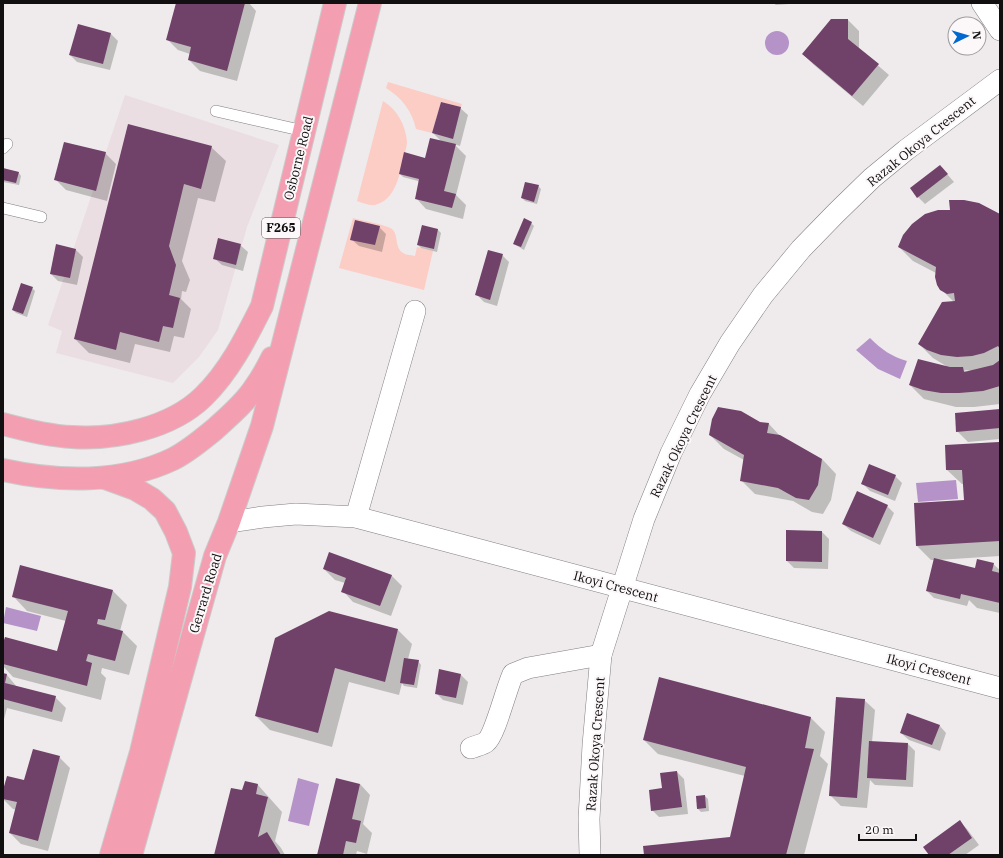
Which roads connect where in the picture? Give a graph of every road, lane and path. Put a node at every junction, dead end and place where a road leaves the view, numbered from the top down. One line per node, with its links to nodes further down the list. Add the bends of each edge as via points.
1 (335, 3): 7 (main road, Osborne Road / F265)
2 (370, 3): 11 (main road, F265)
3 (982, 3): 4 (street)
4 (1000, 30)
5 (1000, 80): 17 (street, Razak Okoya Crescent, via 931,130 872,178 801,250 763,296 730,343 700,394 674,447 644,519)
6 (216, 111): 7 (lane)
7 (304, 131): 12 (main road, Osborne Road / F265, via 262,306 226,370 203,397 168,421 111,436 72,437 33,432)
8 (3, 208): 9 (lane)
9 (41, 217)
10 (415, 311): 15 (street)
11 (286, 334): 14 (main road, F265, via 255,388 230,416 206,436 174,458 138,472); 16 (main road, Gerrard Road, via 262,426)
12 (3, 424)
13 (3, 470): 14 (main road, F265, via 56,478)
14 (105, 478): 21 (main road, Gerrard Road, via 135,488 165,511 184,553 180,587 141,752)
15 (356, 517): 16 (street, Ikoyi Crescent, via 296,514); 17 (street, Ikoyi Crescent)
16 (229, 522): 22 (main road, Gerrard Road, via 204,593)
17 (622, 588): 18 (street, Razak Okoya Crescent); 19 (street, Ikoyi Crescent)
18 (601, 655): 20 (street, via 528,668 513,674 494,729 486,742); 23 (street, Razak Okoya Crescent, via 593,745)
19 (1000, 688)
20 (470, 748)
21 (111, 855)
22 (131, 855)
23 (590, 855)

